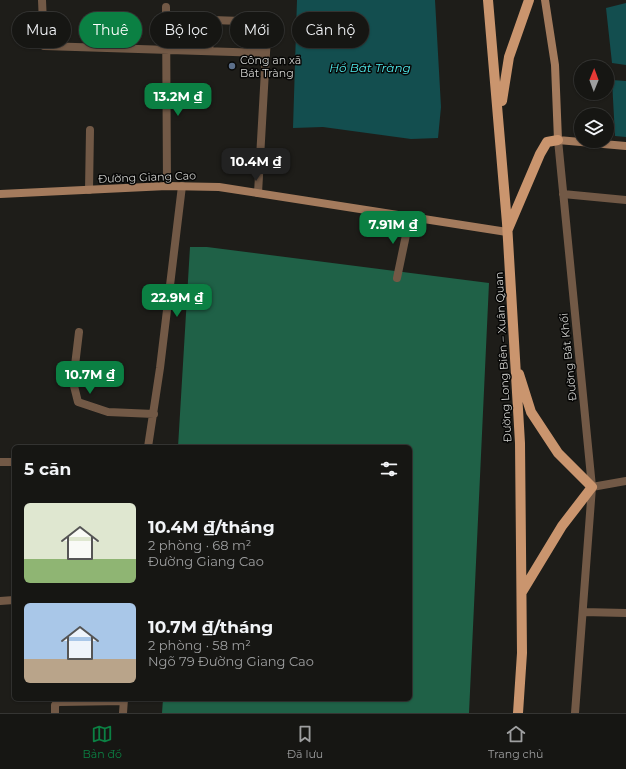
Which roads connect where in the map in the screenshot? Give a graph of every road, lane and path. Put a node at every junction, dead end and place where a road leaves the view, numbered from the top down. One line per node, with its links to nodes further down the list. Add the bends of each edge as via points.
1 (42, 0): 6 (street, via 44,46)
2 (488, 0): 9 (main road, Đường Long Biên – Xuân Quan)
3 (529, 0): 9 (main road, via 509,57)
4 (545, 0): 11 (street, Đường Bát Khối, via 555,65)
5 (166, 7): 6 (street)
6 (168, 49): 7 (street); 13 (street)
7 (209, 51): 8 (street); 8 (street, via 212,20 219,20 268,22)
8 (266, 53): 16 (street)
9 (499, 117): 21 (main road, Đường Long Biên – Xuân Quan)
10 (90, 130): 15 (street)
11 (558, 140): 12 (street); 18 (street, Đường Bát Khối); 21 (main road, via 547,142 540,154)
12 (626, 146)
13 (168, 186): 14 (street, Đường Giang Cao); 15 (street, Đường Giang Cao)
14 (182, 186): 16 (street, Đường Giang Cao); 25 (street)
15 (88, 190): 17 (street, Đường Giang Cao)
16 (258, 192): 20 (street, Đường Giang Cao)
17 (0, 194)
18 (563, 194): 19 (street); 30 (street, Đường Bát Khối)
19 (626, 200)
20 (410, 216): 21 (street, Đường Giang Cao); 22 (street)
21 (507, 232): 24 (main road, Đường Long Biên – Xuân Quan)
22 (397, 278)
23 (79, 332): 25 (street, via 73,382 78,402 108,412)
24 (514, 360): 30 (main road, via 531,412 558,453); 31 (main road, Đường Long Biên – Xuân Quan, via 520,443)
25 (154, 414): 26 (street)
26 (148, 445)
27 (0, 462): 28 (street)
28 (12, 462)
29 (626, 481): 30 (street)
30 (592, 487): 31 (main road, via 562,526); 34 (street, Đường Bát Khối)
31 (522, 592): 40 (main road, Đường Long Biên – Xuân Quan, via 522,653)
32 (12, 600): 33 (street)
33 (0, 601)
34 (583, 612): 35 (street); 41 (street, Đường Bát Khối)
35 (626, 613)
36 (91, 701): 38 (street, via 58,702 55,705)
37 (124, 701): 39 (street)
38 (55, 713)
39 (124, 713)
40 (518, 713)
41 (575, 713)

